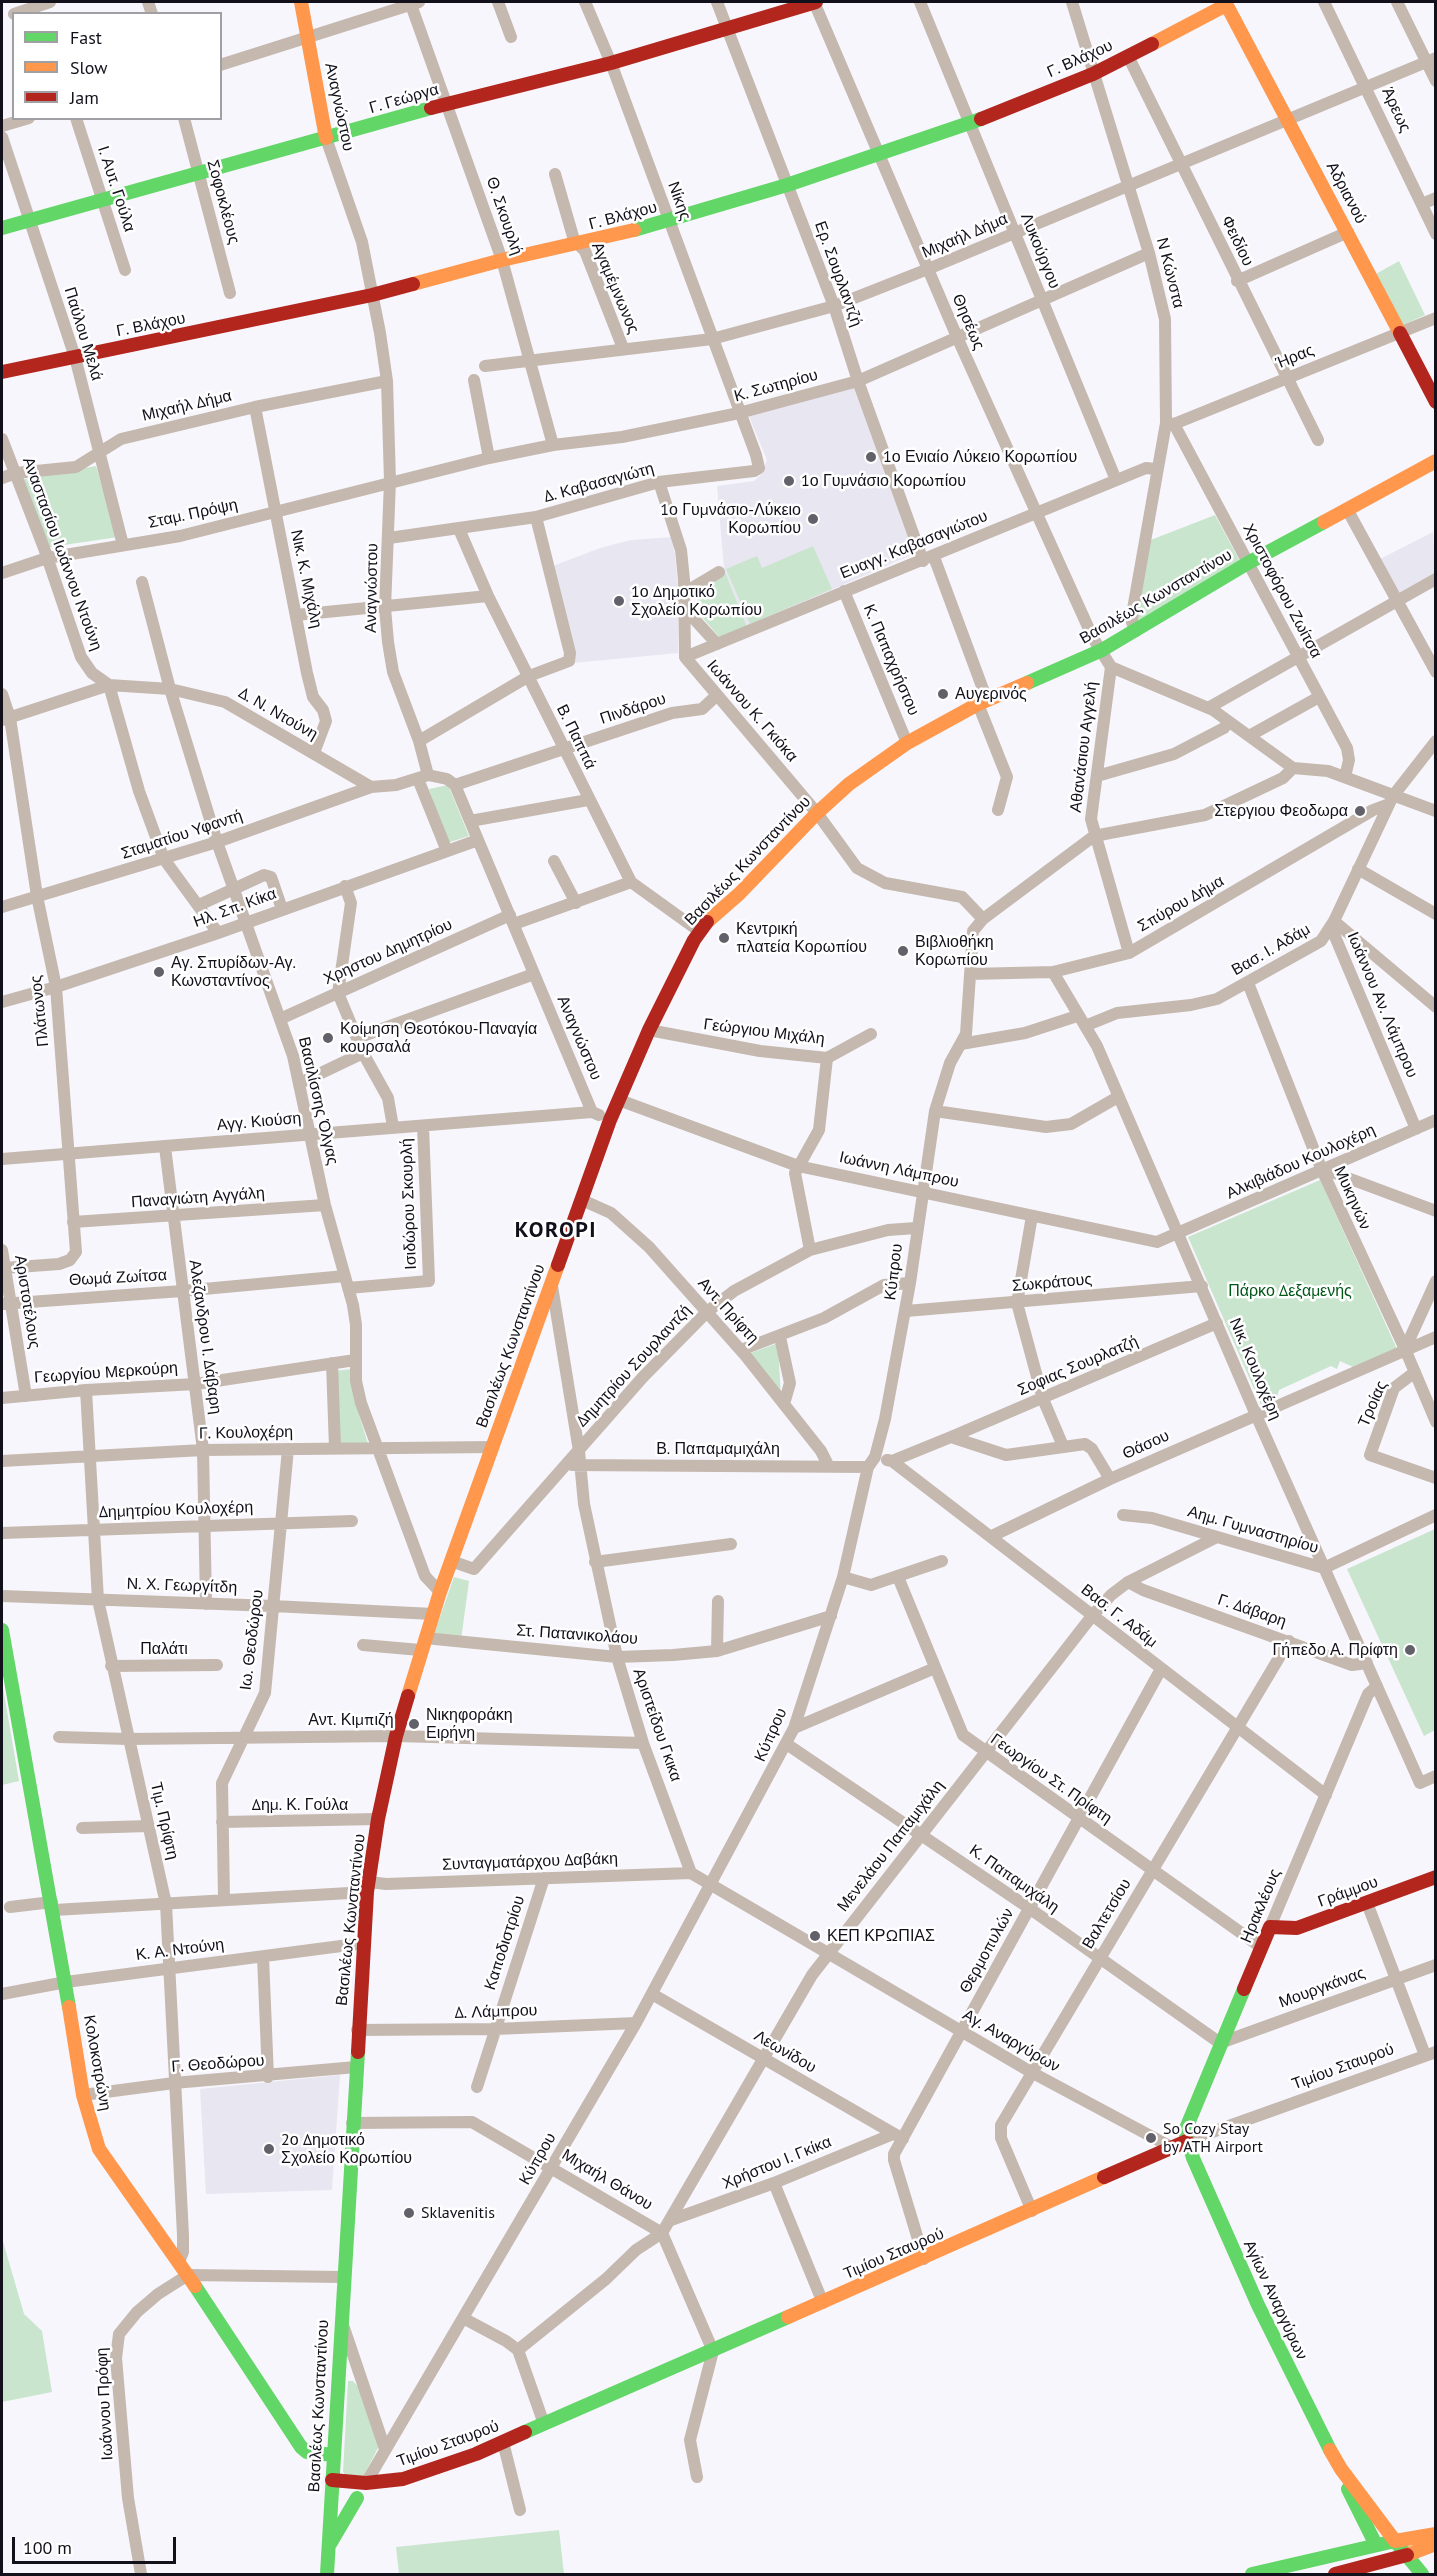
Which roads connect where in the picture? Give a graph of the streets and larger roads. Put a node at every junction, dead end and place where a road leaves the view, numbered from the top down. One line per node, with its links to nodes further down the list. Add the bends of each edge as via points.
1 (301, 2): 15 (street, Αναγνώστου)
2 (413, 2): 15 (street); 24 (street, Θ. Σκουρλή)
3 (498, 2): 16 (street)
4 (585, 2): 19 (street, Νίκης)
5 (717, 2): 14 (street, Ερ. Σουρλαντζή)
6 (815, 2): 14 (street, Γ. Γεώργα); 33 (street, Θησέως)
7 (920, 2): 29 (street, Λυκούργου)
8 (1072, 2): 21 (street, Ν Κώνστα)
9 (1324, 2): 23 (street, Άρεως)
10 (1397, 2): 18 (street)
11 (1228, 3): 17 (street, Γ. Βλάχου); 25 (street, Αδριανού)
12 (41, 6): 13 (street)
13 (21, 12)
14 (727, 27): 19 (street, Γ. Γεώργα); 37 (street, Ερ. Σουρλαντζή)
15 (308, 37): 20 (street); 32 (street, Αναγνώστου)
16 (512, 37)
17 (1128, 56): 21 (street, Γ. Βλάχου); 34 (street, Φειδίου)
18 (1431, 60): 22 (street); 23 (street, Μιχαήλ Δήμα)
19 (611, 63): 24 (street, Γ. Γεώργα); 42 (street, Νίκης)
20 (222, 64)
21 (1093, 74): 29 (street, Γ. Βλάχου); 38 (street, Ν Κώνστα)
22 (1436, 81)
23 (1366, 86): 25 (street, Μιχαήλ Δήμα); 41 (street, Άρεως)
24 (447, 104): 32 (street, Γ. Γεώργα); 50 (street, Θ. Σκουρλή)
25 (1288, 118): 34 (street, Μιχαήλ Δήμα); 46 (street, Αδριανού)
26 (22, 120): 30 (street)
27 (77, 120): 40 (street, Ι. Αυτ. Γούλα)
28 (185, 120): 35 (street, Σοφοκλέους)
29 (970, 123): 33 (street, Γ. Βλάχου); 45 (street, Λυκούργου)
30 (2, 126)
31 (2, 137): 43 (street, Παύλου Μελά)
32 (326, 138): 35 (street, Γ. Γεώργα); 55 (street, Αναγνώστου, via 362,242)
33 (881, 154): 37 (street, Γ. Βλάχου); 51 (street, Θησέως)
34 (1182, 165): 38 (street, Μιχαήλ Δήμα); 53 (street, Φειδίου)
35 (199, 174): 40 (street, Γ. Γεώργα); 54 (street, Σοφοκλέους)
36 (555, 174): 48 (street, Αγαμέμνωνος, via 574,240)
37 (787, 185): 42 (street, Γ. Βλάχου); 57 (street, Ερ. Σουρλαντζή)
38 (1128, 186): 45 (street, Μιχαήλ Δήμα); 49 (street, Ν Κώνστα)
39 (1436, 198): 41 (street)
40 (102, 202): 43 (street, Γ. Γεώργα); 52 (street, Ι. Αυτ. Γούλα)
41 (1422, 204): 47 (street, Άρεως)
42 (668, 220): 48 (street, Γ. Βλάχου); 61 (street, Νίκης)
43 (30, 221): 44 (street, Γ. Γεώργα); 63 (street, Παύλου Μελά)
44 (2, 228)
45 (1015, 232): 51 (street, Μιχαήλ Δήμα); 56 (street, Λυκούργου)
46 (1348, 232): 53 (street); 59 (street, Αδριανού)
47 (1436, 234)
48 (581, 244): 50 (street, Γ. Βλάχου); 62 (street, Αγαμέμνωνος)
49 (1149, 253): 56 (street, Κ. Σωτηρίου); 74 (street, Ν Κώνστα, via 1165,320)
50 (502, 260): 55 (street, Γ. Βλάχου); 64 (street, Θ. Σκουρλή)
51 (928, 269): 57 (street, Μιχαήλ Δήμα); 60 (street, Θησέως)
52 (125, 270)
53 (1237, 281): 67 (street, Φειδίου)
54 (230, 293)
55 (372, 295): 63 (street, Γ. Βλάχου); 69 (street, Αναγνώστου)
56 (1042, 300): 60 (street, Κ. Σωτηρίου); 84 (street, Λυκούργου)
57 (834, 306): 61 (street, Μιχαήλ Δήμα); 70 (street, Ερ. Σουρλαντζή)
58 (1436, 318): 59 (street, Ήρας)
59 (1398, 333): 67 (street, Ήρας); 71 (street, Αδριανού)
60 (957, 337): 70 (street, Κ. Σωτηρίου); 89 (street, Θησέως)
61 (712, 339): 62 (street, Μιχαήλ Δήμα); 73 (street, Νίκης)
62 (623, 348): 64 (street, Μιχαήλ Δήμα)
63 (75, 357): 66 (street, Γ. Βλάχου); 78 (street, Παύλου Μελά)
64 (532, 360): 65 (street, Μιχαήλ Δήμα); 77 (street, Θ. Σκουρλή)
65 (485, 366)
66 (2, 372)
67 (1287, 378): 74 (street, Ήρας); 76 (street, Φειδίου)
68 (474, 380): 79 (street)
69 (387, 381): 72 (street, Μιχαήλ Δήμα); 85 (street, Αναγνώστου)
70 (858, 381): 73 (street, Κ. Σωτηρίου); 95 (street, Ερ. Σουρλαντζή)
71 (1436, 402)
72 (255, 407): 78 (street, Μιχαήλ Δήμα, via 121,439); 88 (street, Νικ. Κ. Μιχάλη)
73 (739, 413): 77 (street, Κ. Σωτηρίου, via 622,437); 86 (street, Δ. Καβασαγιώτη, via 759,468)
74 (1170, 423): 81 (street, Ν Κώνστα); 96 (street, Χριστοφόρου Ζωίτσα)
75 (2, 439): 82 (street, Αναστασίου Ιωάννου Ντούνη)
76 (1318, 440)
77 (553, 445): 79 (street, Κ. Σωτηρίου)
78 (98, 452): 82 (street, Μιχαήλ Δήμα, via 76,467); 93 (street, Παύλου Μελά)
79 (489, 458): 85 (street, Κ. Σωτηρίου)
80 (1434, 464): 87 (street, Βασιλέως Κωνσταντίνου)
81 (1156, 469): 84 (street, Ευαγγ. Καβασαγιώτου, via 1146,468); 108 (street, Ν Κώνστα, via 1133,609)
82 (16, 473): 83 (street, Μιχαήλ Δήμα); 94 (street, Αναστασίου Ιωάννου Ντούνη)
83 (2, 478)
84 (1116, 480): 89 (street, Ευαγγ. Καβασαγιώτου)
85 (390, 481): 88 (street, Σταμ. Πρόψη); 92 (street, Αναγνώστου)
86 (659, 482): 90 (street, Δ. Καβασαγιώτη); 102 (street, Ιωάννου Κ. Γκιόκα, via 681,550)
87 (1347, 509): 96 (street, Βασιλέως Κωνσταντίνου); 104 (street)
88 (275, 513): 93 (street, Σταμ. Πρόψη, via 180,536); 107 (street, Νικ. Κ. Μιχάλη)
89 (1036, 514): 95 (street, Ευαγγ. Καβασαγιώτου); 110 (street, Θησέως)
90 (536, 518): 91 (street, Δ. Καβασαγιώτη); 115 (street, via 570,653 569,661 561,666)
91 (459, 529): 92 (street, Δ. Καβασαγιώτη); 103 (street, Β. Παππά)
92 (389, 538): 105 (street, Αναγνώστου)
93 (123, 544): 94 (street, Σταμ. Πρόψη)
94 (47, 558): 98 (street, Σταμ. Πρόψη); 116 (street, Αναστασίου Ιωάννου Ντούνη, via 81,657 92,673)
95 (928, 559): 101 (street, Ευαγγ. Καβασαγιώτου); 121 (street, Ερ. Σουρλαντζή)
96 (1248, 563): 108 (street, Βασιλέως Κωνσταντίνου); 112 (street, Χριστοφόρου Ζωίτσα)
97 (719, 572): 102 (street)
98 (2, 573)
99 (1436, 579): 104 (street)
100 (142, 582): 117 (street, Βασιλίσσης Όλγας)
101 (844, 591): 109 (street, Ευαγγ. Καβασαγιώτου); 128 (street, Κ. Παπαχρήστου)
102 (684, 593): 106 (street, Ιωάννου Κ. Γκιόκα)
103 (488, 596): 105 (street); 115 (street, Β. Παππά)
104 (1396, 602): 112 (street); 114 (street)
105 (385, 608): 107 (street); 126 (street, Αναγνώστου, via 393,672)
106 (685, 609): 109 (street); 111 (street, Ιωάννου Κ. Γκιόκα)
107 (296, 615): 130 (street, Νικ. Κ. Μιχάλη, via 313,697 326,721)
108 (1136, 631): 110 (street, Βασιλέως Κωνσταντίνου)
109 (717, 644): 111 (street, Ευαγγ. Καβασαγιώτου)
110 (1102, 650): 113 (street, Αθανάσιου Αγγελή); 121 (street, Βασιλέως Κωνσταντίνου)
111 (685, 657): 119 (street, Ιωάννου Κ. Γκιόκα)
112 (1299, 658): 120 (street, Χριστοφόρου Ζωίτσα); 122 (street)
113 (1111, 667): 122 (street); 132 (street, Αθανάσιου Αγγελή)
114 (1436, 672)
115 (529, 676): 126 (street); 129 (street, Β. Παππά)
116 (109, 685): 117 (street, Δ. Ν. Ντούνη); 123 (street, Δ. Ν. Ντούνη); 147 (street, via 139,791)
117 (170, 689): 130 (street, Δ. Ν. Ντούνη, via 225,702); 145 (street, Βασιλίσσης Όλγας)
118 (2, 694): 123 (street, Πλάτωνος)
119 (716, 696): 129 (street, Πινδάρου, via 702,709 672,713); 141 (street, Ιωάννου Κ. Γκιόκα)
120 (1319, 697): 125 (street); 134 (street, Χριστοφόρου Ζωίτσα, via 1347,748)
121 (983, 702): 128 (street, Βασιλέως Κωνσταντίνου); 139 (street, Ερ. Σουρλαντζή, via 1007,777)
122 (1208, 708): 124 (street)
123 (6, 719): 153 (street, Πλάτωνος)
124 (1228, 722): 125 (street); 132 (street, via 1224,728 1174,754)
125 (1249, 736): 131 (street)
126 (419, 741): 133 (street, Αναγνώστου)
127 (1436, 741): 138 (street, Βασ. Ι. Αδάμ)
128 (907, 742): 141 (street, Βασιλέως Κωνσταντίνου)
129 (563, 750): 135 (street, Πινδάρου); 137 (street, Β. Παππά)
130 (314, 753): 136 (street, Δ. Ν. Ντούνη)
131 (1293, 768): 134 (street, via 1320,768); 143 (street, via 1283,778 1205,815)
132 (1097, 776): 143 (street, Αθανάσιου Αγγελή, via 1091,819)
133 (423, 777): 135 (street, via 447,779); 136 (street); 146 (street, Αναγνώστου)
134 (1345, 777): 138 (street)
135 (455, 786): 142 (street, Αναγνώστου)
136 (371, 787): 145 (street, Σταματίου Υφαντή)
137 (588, 800): 142 (street); 150 (street, Β. Παππά)
138 (1391, 800): 140 (street); 149 (street, Βασ. Ι. Αδάμ); 165 (street, Σπύρου Δήμα)
139 (998, 810)
140 (1436, 811)
141 (817, 813): 160 (street, Ιωάννου Κ. Γκιόκα, via 857,868 885,883 962,897); 163 (street, Βασιλέως Κωνσταντίνου)
142 (470, 821): 144 (street, Αναγνώστου)
143 (1094, 836): 160 (street); 165 (street, Αθανάσιου Αγγελή)
144 (478, 840): 146 (street, Ηλ. Σπ. Κίκα); 159 (street, Αναγνώστου)
145 (218, 842): 147 (street, Σταματίου Υφαντή); 152 (street, Βασιλίσσης Όλγας)
146 (447, 851): 151 (street, Ηλ. Σπ. Κίκα)
147 (164, 860): 153 (street, Σταματίου Υφαντή); 155 (street)
148 (554, 861): 154 (street)
149 (1358, 869): 158 (street); 162 (street, Βασ. Ι. Αδάμ)
150 (631, 882): 154 (street, Χρηστου Δημητρίου); 163 (street, Β. Παππά)
151 (345, 886): 157 (street, Ηλ. Σπ. Κίκα); 171 (street, via 351,903)
152 (235, 889): 155 (street); 157 (street, via 264,876 271,877); 161 (street, Βασιλίσσης Όλγας)
153 (37, 896): 156 (street, Σταματίου Υφαντή); 170 (street, Πλάτωνος)
154 (576, 903): 159 (street, Χρηστου Δημητρίου)
155 (199, 905): 164 (street)
156 (2, 907)
157 (282, 909): 161 (street, Ηλ. Σπ. Κίκα)
158 (1436, 914)
159 (512, 920): 167 (street, Αναγνώστου); 171 (street, Χρηστου Δημητρίου)
160 (983, 920): 168 (street, Κύπρου, via 972,934)
161 (247, 922): 164 (street, Ηλ. Σπ. Κίκα); 175 (street, Βασιλίσσης Όλγας)
162 (1332, 924): 169 (street, Βασ. Ι. Αδάμ, via 1317,945); 173 (street); 192 (street, Ιωάννου Αν. Λάμπρου)
163 (699, 931): 177 (street, Βασιλέως Κωνσταντίνου)
164 (218, 933): 170 (street, Ηλ. Σπ. Κίκα)
165 (1129, 953): 166 (street, Σπύρου Δήμα)
166 (1053, 972): 168 (street, Σπύρου Δήμα); 174 (street, Νικ. Κουλοχέρη)
167 (534, 974): 179 (street); 187 (street, Αναγνώστου)
168 (970, 974): 180 (street, Κύπρου, via 966,1034)
169 (1248, 983): 176 (street, Βασ. Ι. Αδάμ, via 1211,1001 1117,1013); 198 (street, Μυκηνών)
170 (56, 987): 172 (street, Ηλ. Σπ. Κίκα); 195 (street, Πλάτωνος)
171 (338, 993): 175 (street, Χρηστου Δημητρίου); 179 (street)
172 (2, 1002)
173 (1436, 1006)
174 (1077, 1016): 176 (street, Νικ. Κουλοχέρη); 180 (street, via 1025,1033)
175 (280, 1019): 183 (street, Βασιλίσσης Όλγας)
176 (1085, 1026): 184 (street, Νικ. Κουλοχέρη)
177 (649, 1030): 182 (street, Γεώργιου Μιχάλη, via 760,1051); 185 (street, Βασιλέως Κωνσταντίνου)
178 (871, 1034): 182 (street, Γεώργιου Μιχάλη)
179 (357, 1038): 181 (street)
180 (961, 1044): 186 (street, Κύπρου, via 950,1063)
181 (363, 1053): 183 (street); 191 (street, via 388,1098)
182 (827, 1058): 197 (street, via 819,1130)
183 (300, 1083): 193 (street, Βασιλίσσης Όλγας)
184 (1118, 1097): 186 (street, via 1071,1124 1046,1127); 207 (street, Νικ. Κουλοχέρη)
185 (619, 1100): 188 (street, Βασιλέως Κωνσταντίνου); 197 (street, Ιωάννη Λάμπρου)
186 (935, 1111): 199 (street, Κύπρου)
187 (592, 1113): 188 (street); 190 (street, Αγγ. Κιούση)
188 (610, 1120): 200 (street, Βασιλέως Κωνσταντίνου)
189 (1436, 1120): 192 (street, Αλκιβιάδου Κουλοχέρη)
190 (423, 1126): 191 (street, Αγγ. Κιούση); 211 (street, Ισιδώρου Σκουρλή)
191 (393, 1127): 193 (street, Αγγ. Κιούση)
192 (1416, 1129): 198 (street, Αλκιβιάδου Κουλοχέρη)
193 (309, 1134): 194 (street, Αγγ. Κιούση); 201 (street, Βασιλίσσης Όλγας)
194 (165, 1147): 195 (street, Αγγ. Κιούση); 203 (street, Αλεζανδρου Ι. Δάβαρη)
195 (68, 1153): 196 (street, Αγγ. Κιούση); 205 (street, Πλάτωνος)
196 (2, 1159)
197 (798, 1166): 199 (street, Ιωάννη Λάμπρου); 209 (street, via 798,1195)
198 (1321, 1168): 202 (street); 207 (street, Αλκιβιάδου Κουλοχέρη); 225 (street, Μυκηνών)
199 (923, 1191): 204 (street, Ιωάννη Λάμπρου); 206 (street, Κύπρου)
200 (582, 1200): 214 (street, Βασιλέως Κωνσταντίνου); 221 (street, Αντ. Πρίφτη, via 623,1221)
201 (325, 1205): 203 (street, Παναγιώτη Αγγάλη); 213 (street, Βασιλίσσης Όλγας)
202 (1436, 1211)
203 (173, 1216): 205 (street, Παναγιώτη Αγγάλη); 217 (street, Αλεζανδρου Ι. Δάβαρη)
204 (1032, 1216): 207 (street, Ιωάννη Λάμπρου, via 1156,1242); 219 (street)
205 (73, 1222): 210 (street, Πλάτωνος, via 76,1252 70,1260)
206 (916, 1228): 209 (street, Δημητρίου Σουρλαντζή, via 888,1230); 215 (street, Κύπρου)
207 (1180, 1234): 216 (street, Νικ. Κουλοχέρη)
208 (2, 1250): 210 (street, Αριστοτέλους)
209 (810, 1250): 221 (street, Δημητρίου Σουρλαντζή, via 734,1291)
210 (4, 1268): 218 (street, Αριστοτέλους)
211 (429, 1281): 213 (street, Θωμά Ζωίτσα)
212 (1436, 1281): 225 (street)
213 (346, 1282): 217 (street, Θωμά Ζωίτσα); 227 (street, Βασιλίσσης Όλγας, via 356,1325)
214 (552, 1282): 240 (street, Βασιλέως Κωνσταντίνου); 245 (street, Αριστείδου Γκικα)
215 (910, 1283): 220 (street, Κύπρου); 223 (street, via 884,1285)
216 (1202, 1286): 219 (street, Σωκράτους); 222 (street, Νικ. Κουλοχέρη)
217 (182, 1291): 218 (street, Θωμά Ζωίτσα); 230 (street, Αλεζανδρου Ι. Δάβαρη)
218 (6, 1303): 232 (street, Αριστοτέλους)
219 (1017, 1303): 220 (street, Σωκράτους); 234 (street)
220 (906, 1311): 249 (street, Κύπρου)
221 (707, 1312): 226 (street, Αντ. Πρίφτη); 245 (street, Δημητρίου Σουρλαντζή, via 643,1377)
222 (1217, 1323): 234 (street, Σοφιας Σουρλατζή); 236 (street, Νικ. Κουλοχέρη)
223 (780, 1337): 226 (street); 235 (street, via 789,1383)
224 (1436, 1337): 225 (street, Θάσου)
225 (1406, 1349): 229 (street, Μυκηνών); 236 (street, Θάσου)
226 (741, 1350): 235 (street, Αντ. Πρίφτη)
227 (355, 1360): 228 (street, Γεωργίου Μερκούρη); 242 (street, Βασιλίσσης Όλγας, via 361,1403)
228 (332, 1364): 230 (street, Γεωργίου Μερκούρη); 241 (street)
229 (1415, 1372): 237 (street, Μυκηνών); 252 (street, Τροίας, via 1394,1388 1370,1455)
230 (196, 1384): 231 (street, Γεωργίου Μερκούρη); 244 (street, Αλεζανδρου Ι. Δάβαρη)
231 (86, 1390): 232 (street, Γεωργίου Μερκούρη); 246 (street, Τιμ. Πρίφτη)
232 (26, 1396): 233 (street, Γεωργίου Μερκούρη)
233 (2, 1398)
234 (1043, 1399): 238 (street, Σοφιας Σουρλατζή); 239 (street)
235 (784, 1404): 250 (street, Αντ. Πρίφτη)
236 (1256, 1415): 253 (street, Θάσου); 267 (street, Νικ. Κουλοχέρη)
237 (1436, 1422)
238 (951, 1437): 239 (street, Θάσου, via 1006,1455); 248 (street)
239 (1063, 1446): 253 (street, Θάσου, via 1089,1445)
240 (492, 1447): 242 (street, Γ. Κουλοχέρη); 264 (street, Βασιλέως Κωνσταντίνου)
241 (335, 1448): 242 (street, Γ. Κουλοχέρη); 243 (street, Γ. Κουλοχέρη)
242 (379, 1448): 271 (street, Βασιλίσσης Όλγας, via 425,1576)
243 (288, 1449): 244 (street, Γ. Κουλοχέρη); 257 (street, Ιω. Θεοδώρου)
244 (203, 1450): 246 (street, Γ. Κουλοχέρη); 258 (street, Αλεζανδρου Ι. Δάβαρη)
245 (579, 1451): 251 (street, Αριστείδου Γκικα)
246 (90, 1457): 247 (street, Γ. Κουλοχέρη); 259 (street, Τιμ. Πρίφτη)
247 (2, 1461)
248 (892, 1461): 249 (street); 261 (street, Βασ. Γ. Αδάμ)
249 (872, 1462): 250 (street, Β. Παπαμαμιχάλη); 269 (street, Κύπρου)
250 (828, 1465): 251 (street, Β. Παπαμαμιχάλη)
251 (574, 1466): 264 (street, via 474,1569); 266 (street, Αριστείδου Γκικα)
252 (1436, 1478)
253 (1110, 1479): 261 (street)
254 (1122, 1515): 262 (street, Αημ. Γυμναστηρίου, via 1152,1518)
255 (1436, 1515): 267 (street, Αημ. Γυμναστηρίου)
256 (352, 1521): 257 (street, Δημητρίου Κουλοχέρη)
257 (280, 1523): 258 (street, Δημητρίου Κουλοχέρη); 276 (street, Ιω. Θεοδώρου)
258 (207, 1524): 259 (street, Δημητρίου Κουλοχέρη); 275 (street, Αλεζανδρου Ι. Δάβαρη)
259 (93, 1530): 260 (street, Δημητρίου Κουλοχέρη); 273 (street, Τιμ. Πρίφτη)
260 (2, 1533)
261 (992, 1536): 279 (street, Βασ. Γ. Αδάμ)
262 (1217, 1538): 267 (street, Αημ. Γυμναστηρίου); 270 (street, Μενελάου Παπαμιχάλη)
263 (731, 1544): 266 (street)
264 (451, 1561): 271 (street, Βασιλέως Κωνσταντίνου)
265 (942, 1561): 268 (street)
266 (595, 1562): 285 (street, Αριστείδου Γκικα)
267 (1324, 1568): 286 (street, Νικ. Κουλοχέρη)
268 (898, 1576): 269 (street, via 871,1585); 289 (street, Γεωργίου Στ. Πρίφτη)
269 (843, 1577): 278 (street, Κύπρου)
270 (1128, 1582): 279 (street, Μενελάου Παπαμιχάλη); 281 (street, Γ. Δάβαρη)
271 (440, 1592): 277 (street, Βασιλέως Κωνσταντίνου)
272 (2, 1596): 273 (street, Ν. Χ. Γεωργίτδη)
273 (98, 1600): 275 (street, Ν. Χ. Γεωργίτδη); 288 (street, Τιμ. Πρίφτη)
274 (717, 1601): 284 (street)
275 (206, 1604): 276 (street, Ν. Χ. Γεωργίτδη)
276 (273, 1605): 277 (street, Ν. Χ. Γεωργίτδη); 296 (street, Ιω. Θεοδώρου, via 264,1693)
277 (433, 1614): 282 (street, Βασιλέως Κωνσταντίνου)
278 (831, 1616): 284 (street, Στ. Πατανικολάου); 293 (street, Κύπρου)
279 (1092, 1616): 290 (street, Βασ. Γ. Αδάμ); 300 (street, Μενελάου Παπαμιχάλη)
280 (2, 1630): 318 (street, Κολοκοτρώνη)
281 (1289, 1641): 286 (street, Γ. Δάβαρη, via 1352,1665); 292 (street, Βαλτετσίου)
282 (422, 1644): 283 (street, Στ. Πατανικολάου); 285 (street, Στ. Πατανικολάου); 294 (street, Βασιλέως Κωνσταντίνου)
283 (363, 1645)
284 (717, 1651): 285 (street, Στ. Πατανικολάου)
285 (617, 1658): 298 (street, Αριστείδου Γκικα)
286 (1366, 1663): 291 (street, Νικ. Κουλοχέρη)
287 (217, 1665): 288 (street, Παλάτι)
288 (111, 1666): 297 (street, Τιμ. Πρίφτη)
289 (935, 1668): 293 (street); 300 (street, Γεωργίου Στ. Πρίφτη, via 958,1728)
290 (1161, 1670): 292 (street, Βασ. Γ. Αδάμ); 303 (street, Θερμοπυλών)
291 (1377, 1686): 301 (street, Νικ. Κουλοχέρη, via 1420,1783); 302 (street, Ηρακλέους, via 1368,1694)
292 (1236, 1727): 302 (street, Βασ. Γ. Αδάμ); 309 (street, Βαλτετσίου)
293 (794, 1728): 299 (street, Κύπρου)
294 (396, 1736): 296 (street, Αντ. Κιμπιζή); 298 (street, Αντ. Κιμπιζή); 304 (street, Βασιλέως Κωνσταντίνου)
295 (59, 1737): 297 (street, Αντ. Κιμπιζή)
296 (244, 1737): 297 (street, Αντ. Κιμπιζή); 305 (street, Ιω. Θεοδώρου, via 222,1783)
297 (128, 1739): 306 (street, Τιμ. Πρίφτη)
298 (643, 1743): 310 (street, Αριστείδου Γκικα)
299 (788, 1745): 308 (street, Κ. Παπαμιχάλη); 313 (street, Κύπρου)
300 (984, 1752): 303 (street, Γεωργίου Στ. Πρίφτη); 308 (street, Μενελάου Παπαμιχάλη)
301 (1436, 1776)
302 (1326, 1795): 321 (street, Ηρακλέους)
303 (1078, 1819): 309 (street, Γεωργίου Στ. Πρίφτη); 320 (street, Θερμοπυλών)
304 (378, 1820): 305 (street, Δημ. Κ. Γούλα); 314 (street, Βασιλέως Κωνσταντίνου)
305 (222, 1822): 315 (street, Ιω. Θεοδώρου)
306 (148, 1826): 307 (street); 317 (street, Τιμ. Πρίφτη)
307 (82, 1828)
308 (921, 1835): 320 (street, Κ. Παπαμιχάλη); 324 (street, Μενελάου Παπαμιχάλη)
309 (1152, 1870): 323 (street, Γεωργίου Στ. Πρίφτη); 326 (street, Βαλτετσίου)
310 (692, 1873): 312 (street, Συνταγματάρχου Δαβάκη); 313 (street)
311 (1436, 1877): 316 (street, Γράμμου)
312 (544, 1878): 314 (street, Συνταγματάρχου Δαβάκη); 334 (street, Καποδιστρίου)
313 (712, 1885): 324 (street, Αγ. Αναργύρων); 332 (street, Κύπρου)
314 (368, 1887): 315 (street, Συνταγματάρχου Δαβάκη); 322 (street, Βασιλέως Κωνσταντίνου)
315 (224, 1899): 317 (street, Συνταγματάρχου Δαβάκη)
316 (1367, 1903): 321 (street, Γράμμου, via 1297,1928); 329 (street)
317 (165, 1904): 318 (street, Συνταγματάρχου Δαβάκη); 328 (street, Τιμ. Πρίφτη)
318 (53, 1906): 319 (street, Συνταγματάρχου Δαβάκη); 330 (street, Κολοκοτρώνη)
319 (10, 1907)
320 (1029, 1908): 326 (street, Κ. Παπαμιχάλη); 336 (street, Θερμοπυλών)
321 (1270, 1927): 323 (street, Ηρακλέους)
322 (364, 1943): 325 (street, Κ. Α. Ντούνη); 335 (street, Βασιλέως Κωνσταντίνου)
323 (1261, 1947): 337 (street, Ηρακλέους)
324 (828, 1953): 336 (street, Αγ. Αναργύρων); 339 (street, Μενελάου Παπαμιχάλη)
325 (263, 1957): 328 (street, Κ. Α. Ντούνη); 342 (street)
326 (1100, 1958): 337 (street, Κ. Παπαμιχάλη); 341 (street, Βαλτετσίου)
327 (1436, 1965): 329 (street, Μουργκάνας)
328 (168, 1968): 330 (street, Κ. Α. Ντούνη); 343 (street, Τιμ. Πρίφτη)
329 (1395, 1978): 337 (street, Μουργκάνας); 338 (street)
330 (66, 1982): 331 (street, Κ. Α. Ντούνη); 345 (street, Κολοκοτρώνη)
331 (2, 1994)
332 (652, 1994): 333 (street, Κύπρου); 339 (street, Λεωνίδου)
333 (636, 2023): 334 (street, Δ. Λάμπρου); 350 (street, Κύπρου)
334 (495, 2029): 335 (street, Δ. Λάμπρου); 344 (street, Καποδιστρίου)
335 (357, 2030): 340 (street, Βασιλέως Κωνσταντίνου)
336 (961, 2031): 341 (street, Αγ. Αναργύρων); 347 (street, Θερμοπυλών)
337 (1220, 2043): 348 (street, Ηρακλέους, via 1185,2126)
338 (1430, 2054): 348 (street, Τιμίου Σταυρού)
339 (763, 2058): 347 (street, Λεωνίδου); 353 (street, Μενελάου Παπαμιχάλη)
340 (356, 2067): 342 (street, Γ. Θεοδώρου); 346 (street, Βασιλέως Κωνσταντίνου)
341 (1031, 2072): 349 (street, Αγ. Αναργύρων); 352 (street, Βαλτετσίου, via 1000,2125 1000,2138)
342 (268, 2077): 343 (street, Γ. Θεοδώρου)
343 (174, 2083): 345 (street, Γ. Θεοδώρου); 356 (street, Τιμ. Πρίφτη, via 183,2235)
344 (477, 2088)
345 (83, 2095): 356 (street, Κολοκοτρώνη, via 99,2149)
346 (352, 2123): 350 (street, Μιχαήλ Θάνου, via 472,2122); 358 (street, Βασιλέως Κωνσταντίνου)
347 (898, 2136): 351 (street, Χρήστου Ι. Γκίκα); 355 (street, Θερμοπυλών, via 894,2160)
348 (1188, 2141): 349 (street, Τιμίου Σταυρού); 368 (street, Αγίων Αναργύρων, via 1258,2305)
349 (1173, 2148): 352 (street, Τιμίου Σταυρού)
350 (553, 2167): 354 (street, Μιχαήλ Θάνου); 361 (street, Κύπρου)
351 (774, 2183): 353 (street, Χρήστου Ι. Γκίκα); 359 (street)
352 (1032, 2211): 355 (street, Τιμίου Σταυρού)
353 (671, 2220): 354 (street, Μενελάου Παπαμιχάλη)
354 (662, 2233): 362 (street); 363 (street)
355 (924, 2259): 359 (street, Τιμίου Σταυρού)
356 (179, 2262): 357 (street, Κολοκοτρώνη)
357 (188, 2275): 358 (street); 367 (street, Κολοκοτρώνη, via 301,2447 307,2452); 382 (street, Ιωάννου Πρόφη, via 158,2294 119,2334 116,2358 128,2498)
358 (343, 2277): 360 (street, Βασιλέως Κωνσταντίνου)
359 (823, 2303): 363 (street, Τιμίου Σταυρού)
360 (340, 2318): 366 (street); 367 (street, Βασιλέως Κωνσταντίνου)
361 (463, 2318): 362 (street); 366 (street, Κύπρου)
362 (518, 2350): 364 (street)
363 (713, 2351): 364 (street, Τιμίου Σταυρού); 369 (street, via 690,2440)
364 (544, 2424): 365 (street, Τιμίου Σταυρού)
365 (503, 2442): 371 (street, Τιμίου Σταυρού, via 403,2479); 374 (street)
366 (385, 2449): 371 (street, Κύπρου)
367 (333, 2455): 370 (street, Βασιλέως Κωνσταντίνου)
368 (1341, 2469): 376 (street, Αγίων Αναργύρων); 378 (street, Αγίων Αναργύρων, via 1350,2496)
369 (697, 2477)
370 (332, 2480): 371 (street, Τιμίου Σταυρού); 372 (street, Βασιλέως Κωνσταντίνου)
371 (366, 2483): 373 (street)
372 (331, 2496): 373 (street); 379 (street, Βασιλέως Κωνσταντίνου)
373 (357, 2498): 379 (street)
374 (520, 2510)
375 (1436, 2534): 376 (street)
376 (1395, 2541): 378 (street); 380 (street, Αγίων Αναργύρων)
377 (1436, 2544): 380 (street)
378 (1376, 2545): 381 (street, Αγίων Αναργύρων); 385 (street)
379 (328, 2552): 383 (street); 384 (street, Βασιλέως Κωνσταντίνου)
380 (1407, 2555): 381 (street); 388 (street, Αγίων Αναργύρων)
381 (1385, 2568): 386 (street); 387 (street, Αγίων Αναργύρων)
382 (141, 2574)
383 (315, 2574)
384 (327, 2574)
385 (1252, 2574)
386 (1335, 2574)
387 (1396, 2574)
388 (1422, 2574)

